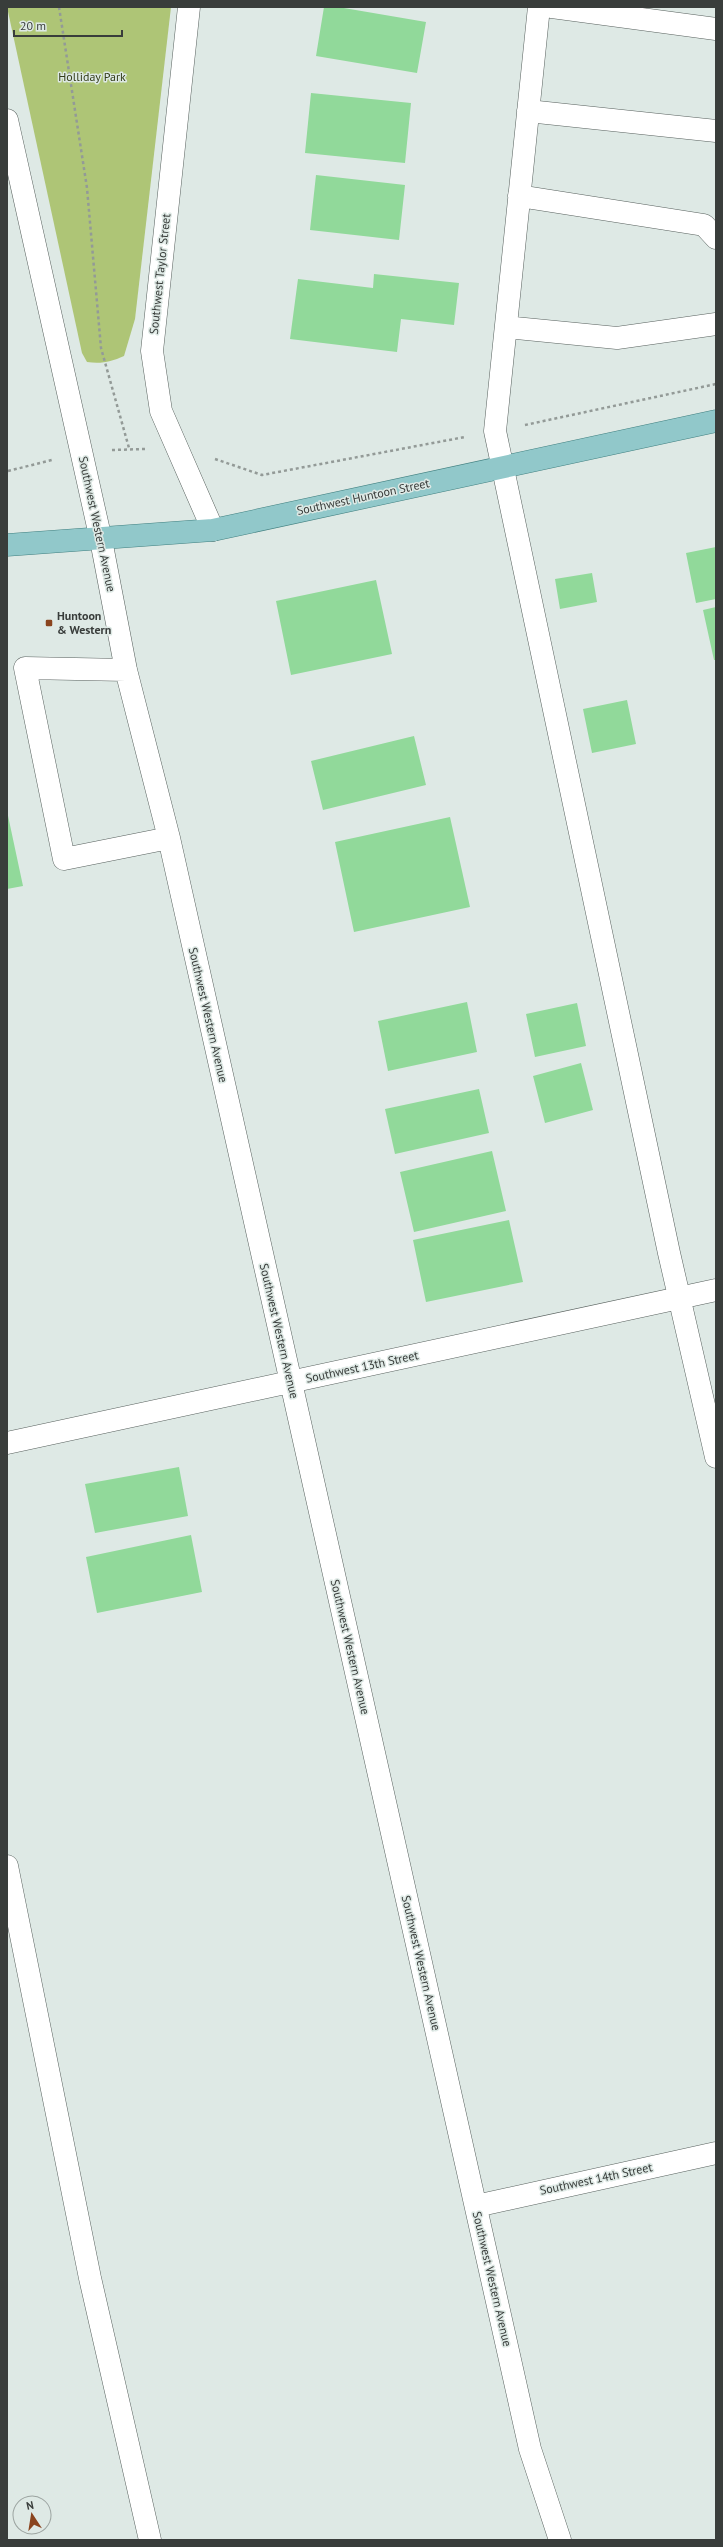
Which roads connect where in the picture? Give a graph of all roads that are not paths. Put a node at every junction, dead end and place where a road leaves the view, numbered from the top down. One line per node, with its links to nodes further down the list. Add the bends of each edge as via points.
1 (189, 7): 14 (street, Southwest Taylor Street, via 152,351 162,410)
2 (539, 7): 5 (street)
3 (552, 7): 4 (street)
4 (716, 29)
5 (528, 111): 7 (street); 8 (street)
6 (7, 120): 15 (street, Southwest Western Avenue)
7 (716, 131)
8 (520, 196): 9 (street, via 704,225); 11 (street)
9 (716, 238)
10 (716, 324): 11 (street, via 617,338)
11 (506, 327): 13 (street, via 495,431)
12 (716, 421): 13 (main road, Southwest Huntoon Street)
13 (504, 466): 14 (main road, Southwest Huntoon Street); 20 (street)
14 (213, 530): 15 (main road, Southwest Huntoon Street)
15 (101, 540): 16 (main road, Southwest Huntoon Street); 17 (street, Southwest Western Avenue)
16 (7, 546)
17 (126, 670): 18 (street, Southwest Western Avenue); 18 (street, via 24,668 64,859)
18 (169, 838): 21 (street, Southwest Western Avenue)
19 (716, 1290): 20 (street, Southwest 13th Street)
20 (679, 1298): 21 (street, Southwest 13th Street); 23 (street)
21 (290, 1382): 22 (street, Southwest 13th Street); 26 (street, Southwest Western Avenue)
22 (7, 1443)
23 (716, 1457)
24 (7, 1866): 27 (street, via 90,2278)
25 (716, 2153): 26 (street, Southwest 14th Street)
26 (476, 2206): 28 (street, Southwest Western Avenue, via 530,2449)
27 (150, 2540)
28 (560, 2540)

